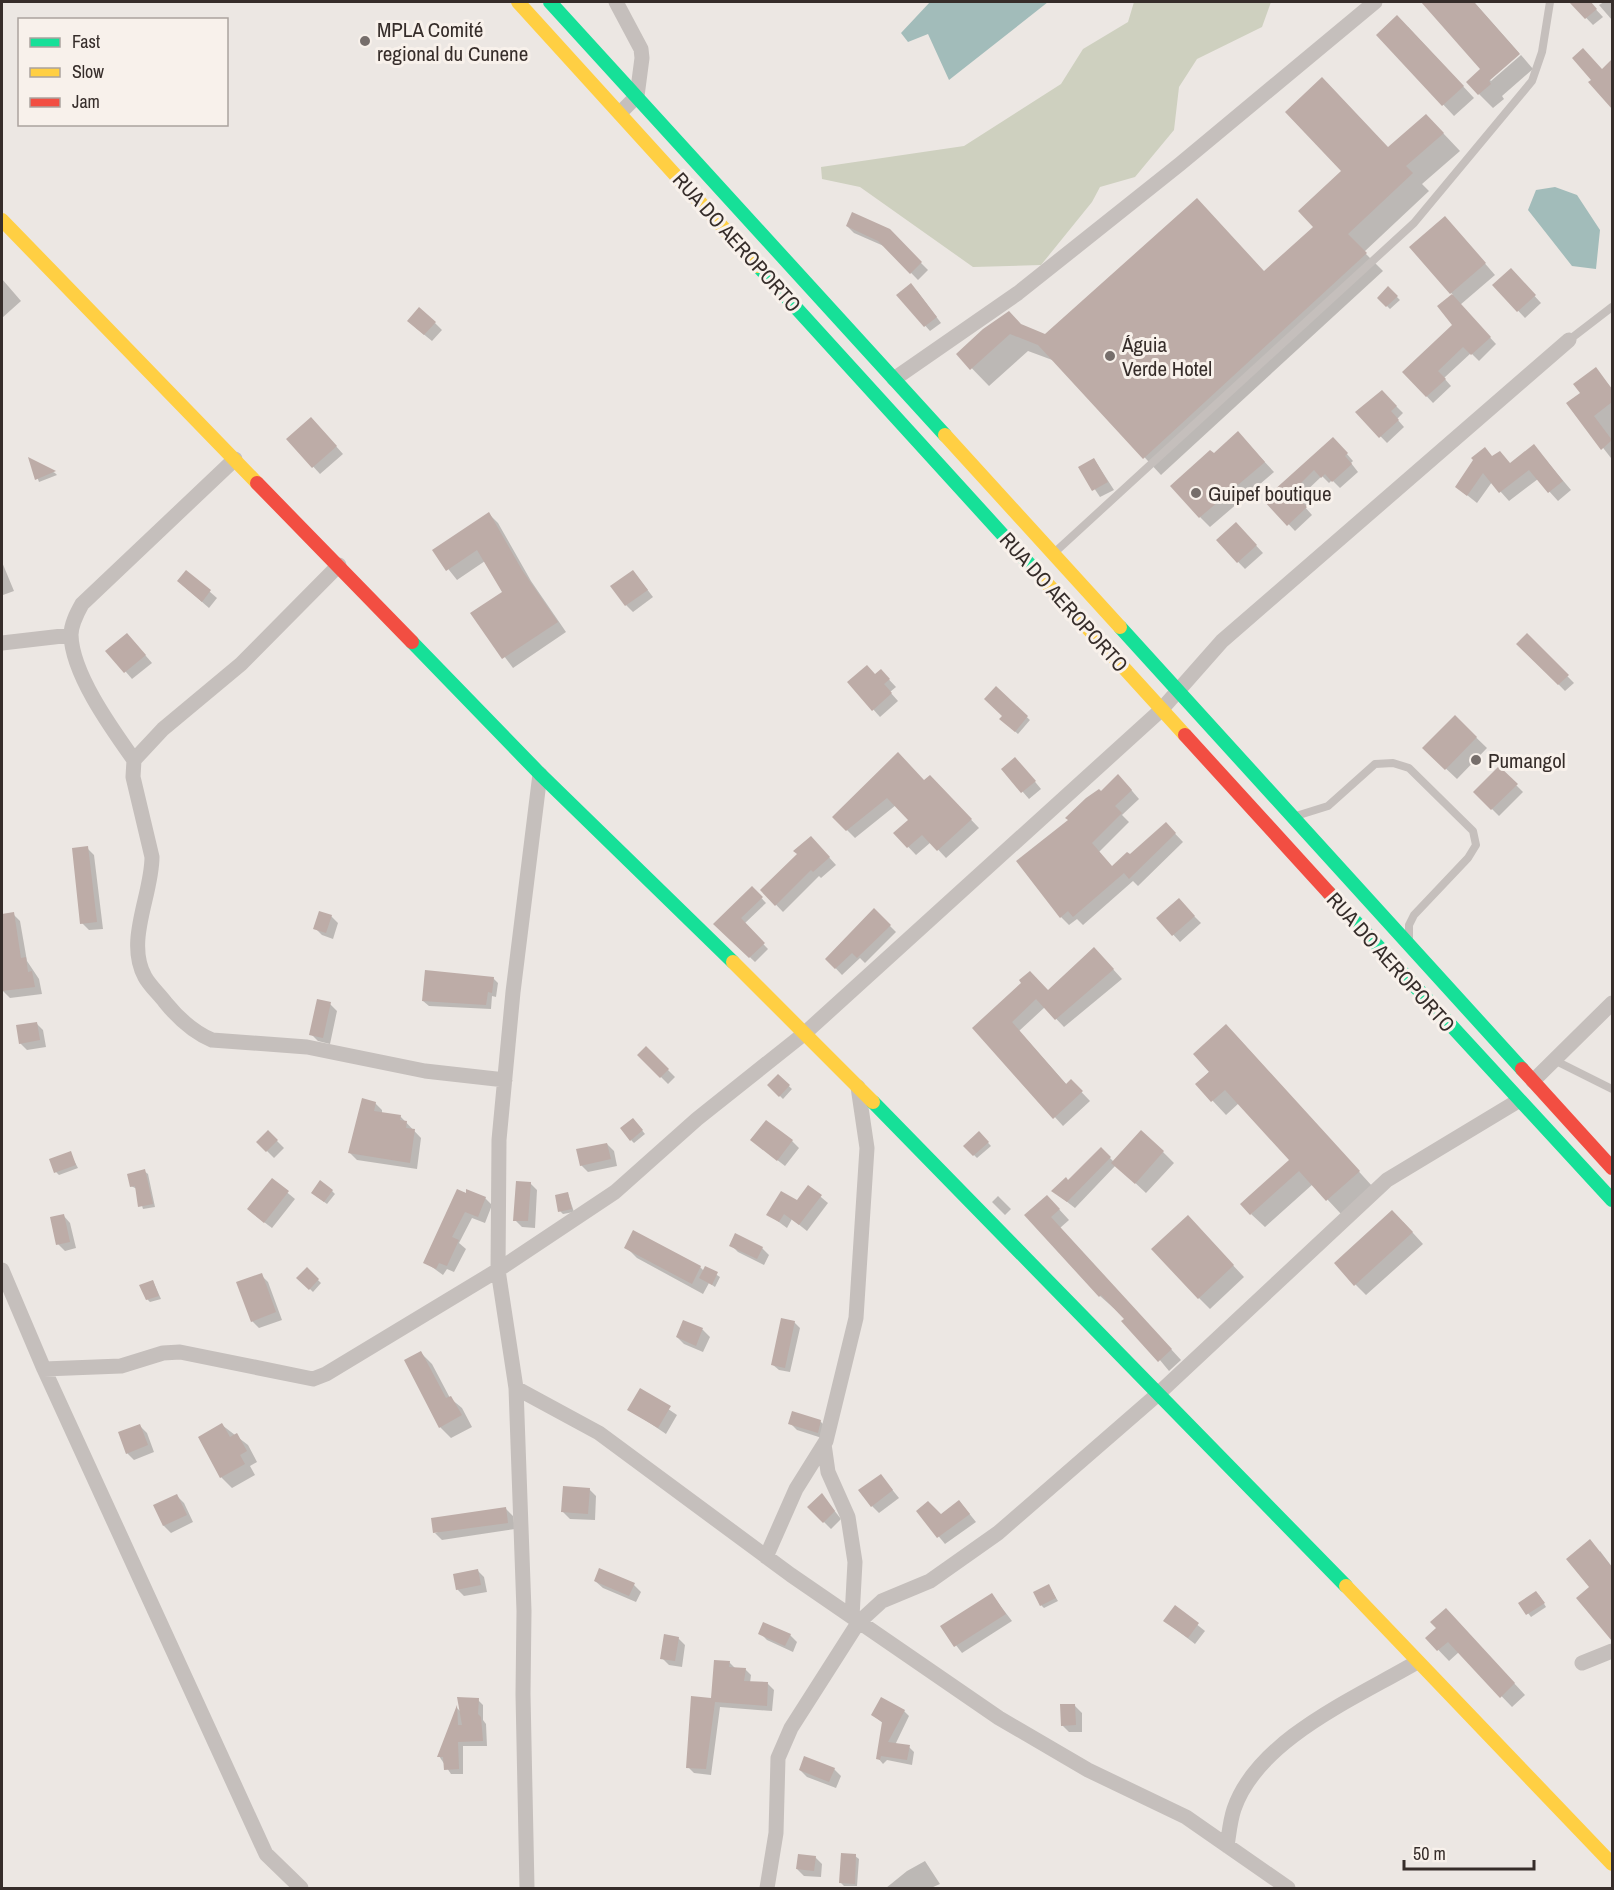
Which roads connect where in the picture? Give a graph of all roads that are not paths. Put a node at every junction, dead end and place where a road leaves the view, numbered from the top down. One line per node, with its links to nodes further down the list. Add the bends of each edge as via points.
1 (518, 2): 7 (main road, RUA DO AEROPORTO)
2 (550, 2): 6 (main road, RUA DO AEROPORTO)
3 (616, 2): 6 (street, via 641,49)
4 (1375, 2): 11 (street, via 1018,293)
5 (1550, 2): 13 (lane, via 1542,52 1532,81 1414,223)
6 (637, 96): 7 (street); 11 (main road, RUA DO AEROPORTO)
7 (621, 113): 18 (main road, RUA DO AEROPORTO)
8 (2, 220): 12 (main road)
9 (1612, 307): 10 (lane)
10 (1569, 340): 17 (street, via 1222,641)
11 (894, 379): 13 (main road, RUA DO AEROPORTO)
12 (235, 459): 14 (main road); 15 (street, via 82,603)
13 (1053, 554): 17 (main road, RUA DO AEROPORTO)
14 (339, 565): 19 (street, via 241,664 163,729); 20 (main road)
15 (71, 635): 16 (street); 19 (street, via 98,710)
16 (2, 643)
17 (1177, 690): 18 (street); 21 (main road, RUA DO AEROPORTO)
18 (1161, 710): 24 (street); 30 (main road, RUA DO AEROPORTO)
19 (134, 760): 26 (street, via 133,777 152,858 138,944 139,962 145,977 198,1034 212,1040 307,1047 425,1071)
20 (540, 774): 24 (main road); 26 (street)
21 (1292, 816): 22 (main road, RUA DO AEROPORTO); 22 (lane, via 1328,806 1375,764 1393,763 1409,768 1473,831 1476,845 1468,858 1414,915 1409,925)
22 (1409, 946): 27 (main road, RUA DO AEROPORTO)
23 (1612, 1003): 25 (street)
24 (805, 1033): 28 (main road); 34 (street, via 697,1119 615,1192)
25 (1556, 1061): 27 (street); 29 (lane)
26 (505, 1080): 34 (street, via 499,1140)
27 (1533, 1081): 31 (main road, RUA DO AEROPORTO)
28 (858, 1087): 37 (main road); 38 (street, via 867,1148 856,1318)
29 (1612, 1089)
30 (1518, 1101): 32 (main road, RUA DO AEROPORTO); 37 (street, via 1387,1180)
31 (1612, 1168)
32 (1612, 1200)
33 (2, 1270): 35 (street)
34 (498, 1270): 35 (street, via 333,1371 313,1379 180,1352 121,1366); 36 (street)
35 (44, 1369): 46 (street, via 266,1854)
36 (516, 1388): 39 (street, via 599,1433); 47 (street, via 524,1611)
37 (1158, 1394): 40 (street, via 998,1533 930,1581 882,1601); 42 (main road)
38 (824, 1444): 39 (street, via 796,1489); 40 (street, via 828,1472 848,1517 855,1562)
39 (766, 1557): 40 (street)
40 (855, 1620): 44 (street, via 999,1718 1089,1770 1186,1817); 48 (street, via 790,1728 778,1758 776,1833)
41 (1612, 1651): 43 (street)
42 (1417, 1662): 44 (street, via 1287,1739 1264,1761 1244,1787 1233,1810); 45 (main road)
43 (1582, 1663)
44 (1227, 1846): 49 (street)
45 (1612, 1864)
46 (301, 1888)
47 (527, 1888)
48 (767, 1888)
49 (1288, 1888)

